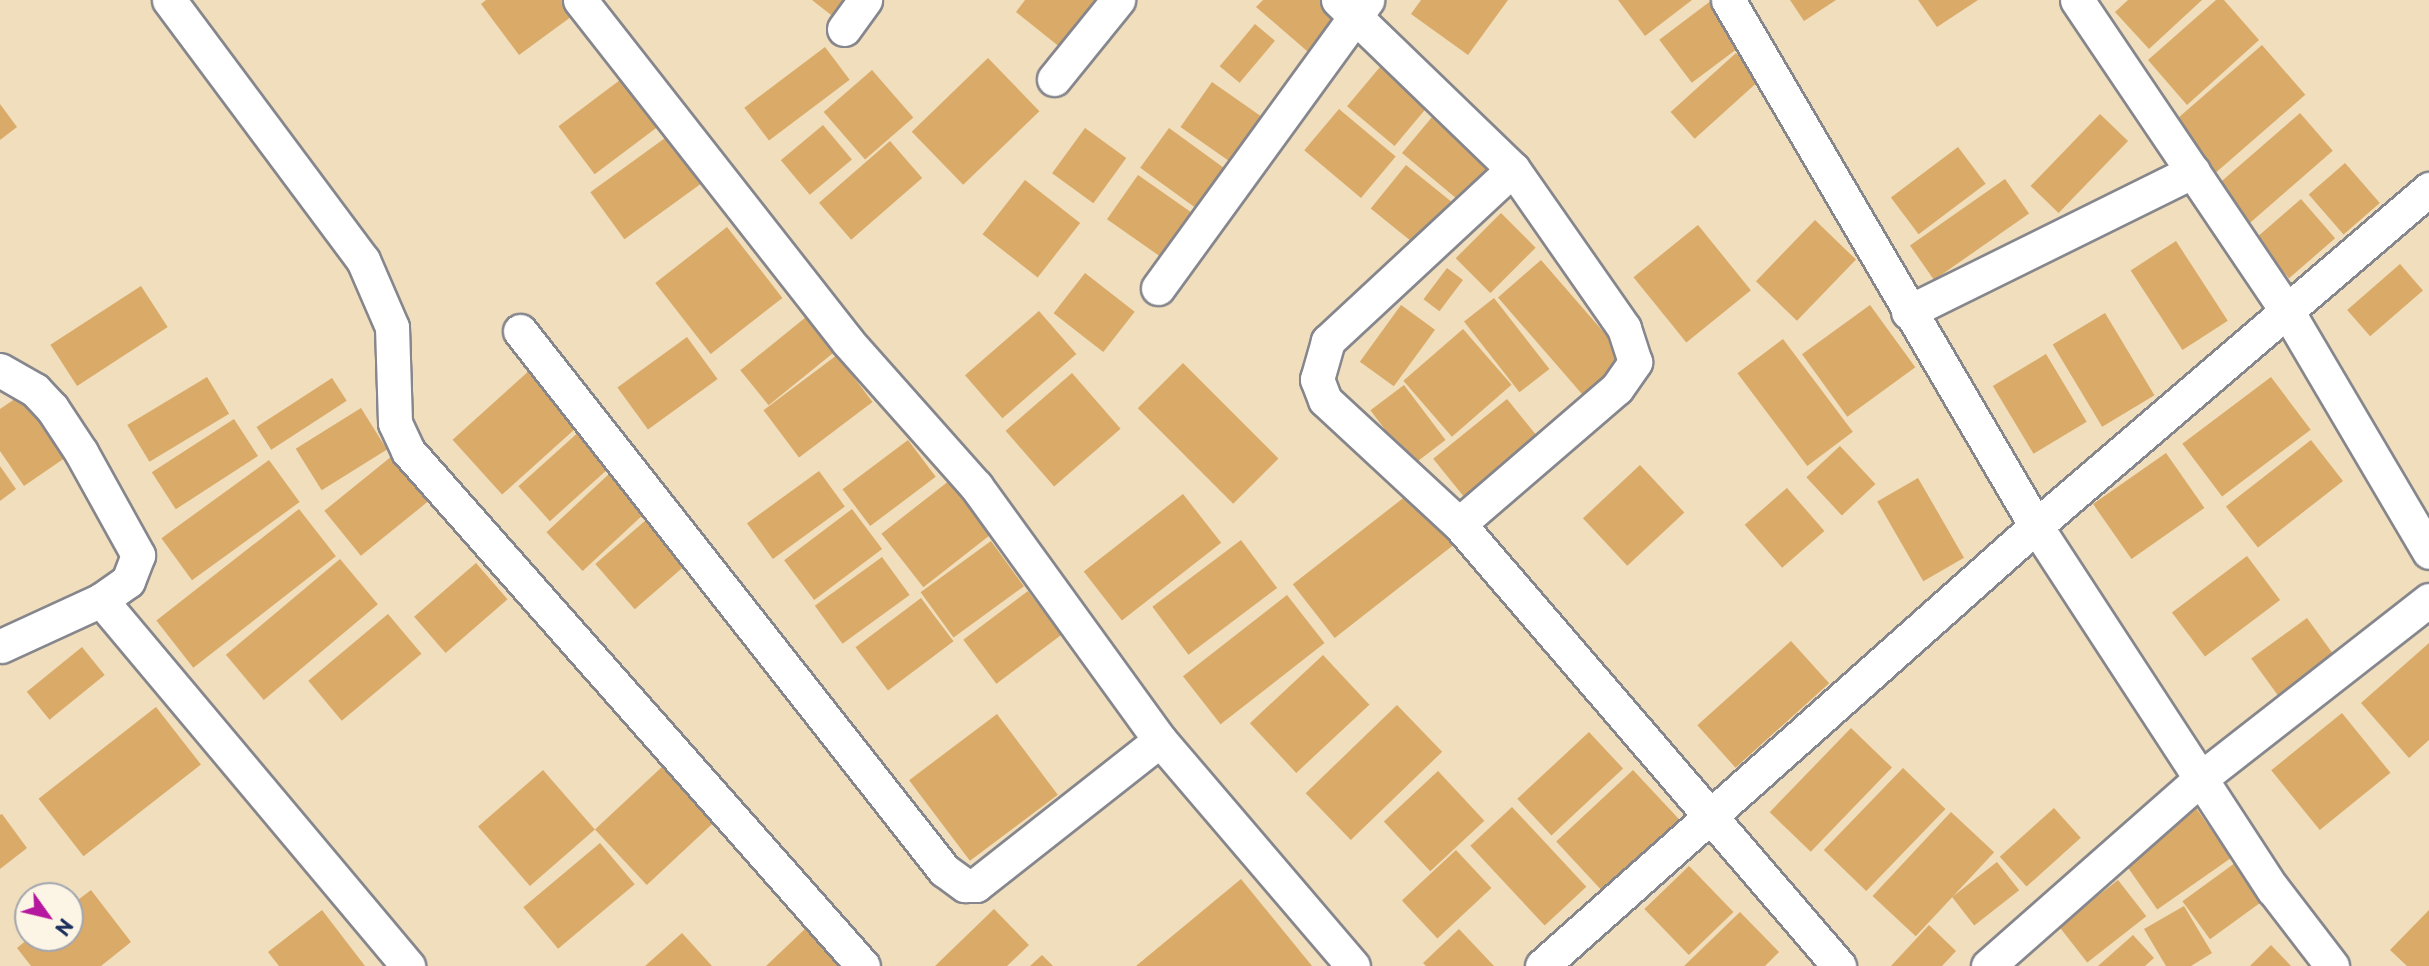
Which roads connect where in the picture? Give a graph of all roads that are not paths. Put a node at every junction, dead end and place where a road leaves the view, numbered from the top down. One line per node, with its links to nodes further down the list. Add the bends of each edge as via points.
1 (169, 0): 28 (street, via 363,260 392,327 395,424 408,452)
2 (580, 0): 24 (street, via 848,342 976,486)
3 (865, 0): 8 (street)
4 (1118, 0): 9 (street)
5 (1728, 0): 14 (street)
6 (2077, 0): 11 (street)
7 (1354, 6): 10 (street); 13 (street)
8 (844, 29)
9 (1054, 79)
10 (1513, 169): 18 (street, via 1624,328 1635,362 1617,388); 18 (street, via 1328,341 1319,364 1317,379 1325,400)
11 (2193, 172): 14 (street); 15 (street)
12 (2429, 189): 15 (street)
13 (1157, 288)
14 (1908, 313): 19 (street)
15 (2288, 314): 19 (street); 20 (street)
16 (520, 331): 24 (street, via 944,870 965,885 976,885)
17 (0, 370): 21 (street, via 35,390 52,408 138,555 128,581)
18 (1459, 524): 26 (street)
19 (2036, 526): 25 (street); 26 (street)
20 (2429, 552)
21 (101, 600): 23 (street); 27 (street)
22 (2429, 600): 25 (street)
23 (0, 646)
24 (1160, 740): 29 (street)
25 (2201, 778): 32 (street); 33 (street, via 2273,889)
26 (1712, 816): 30 (street); 31 (street)
27 (408, 966)
28 (863, 966)
29 (1353, 966)
30 (1542, 966)
31 (1839, 966)
32 (1988, 966)
33 (2332, 966)

